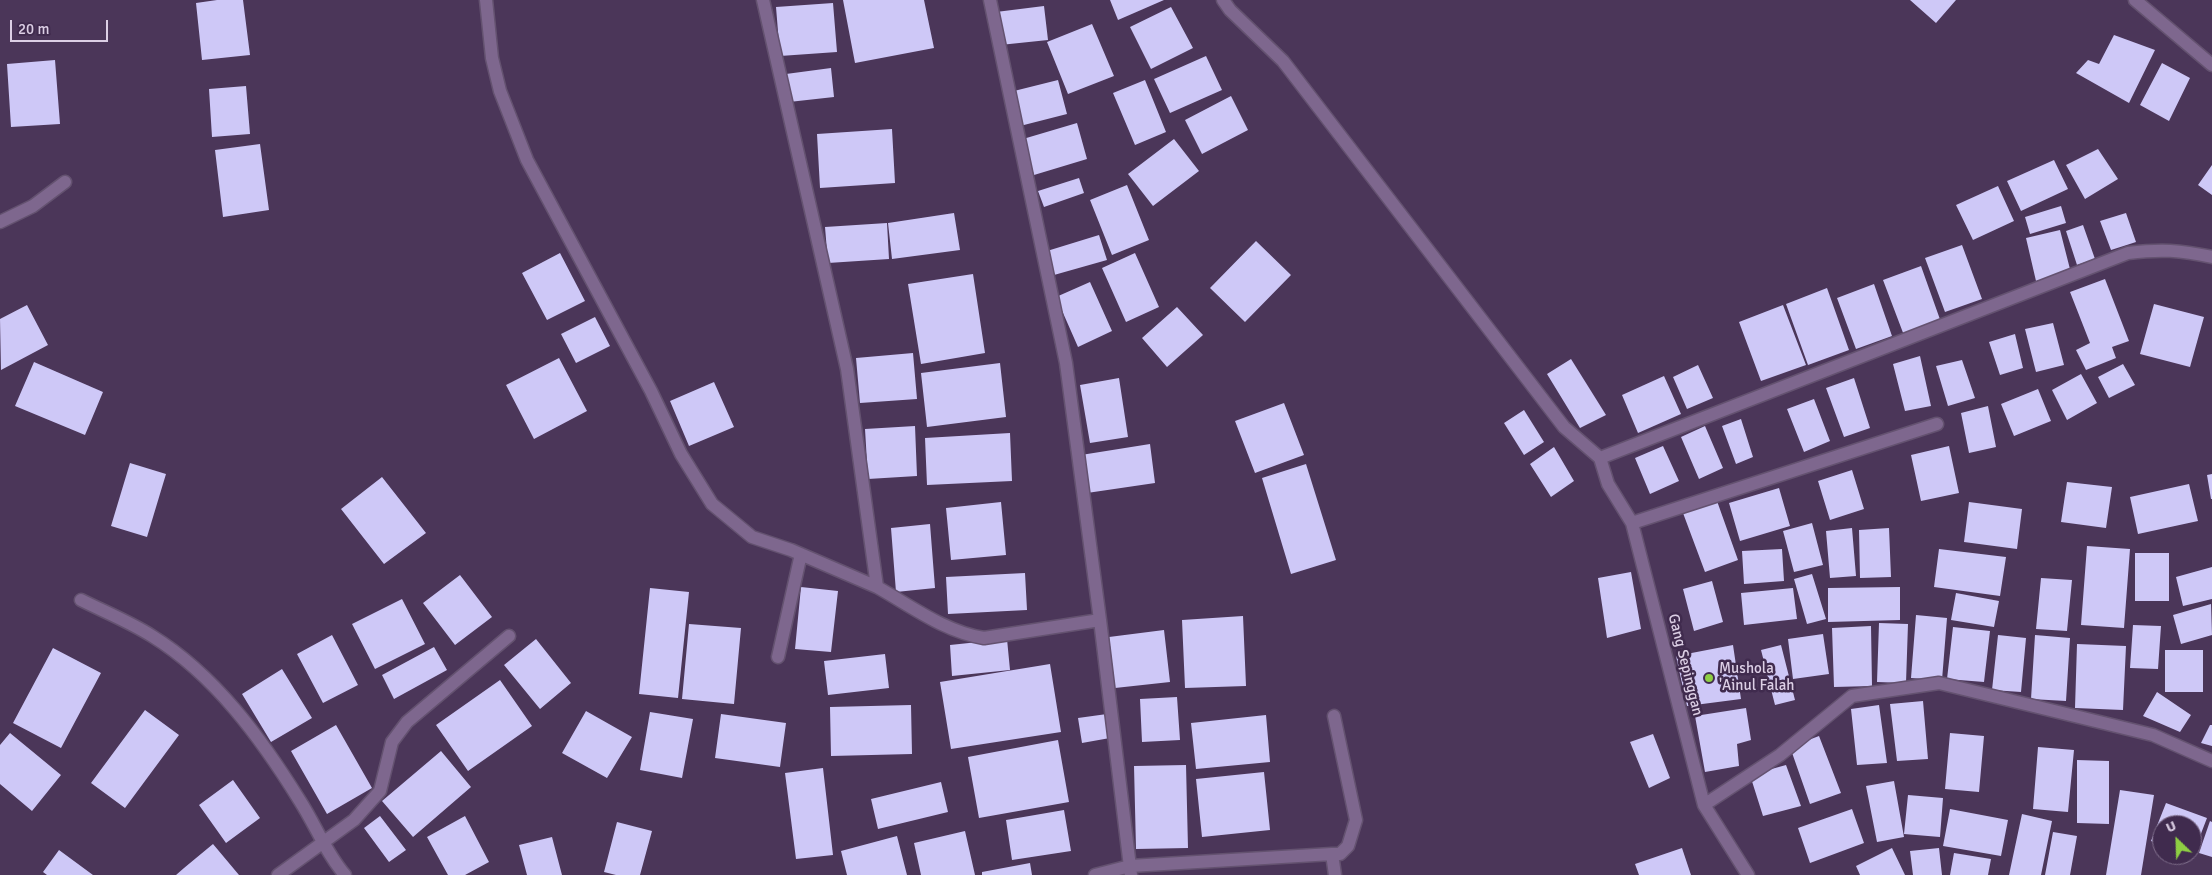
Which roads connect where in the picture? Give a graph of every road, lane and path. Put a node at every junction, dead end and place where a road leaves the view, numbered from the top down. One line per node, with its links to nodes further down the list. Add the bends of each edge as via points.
1 (486, 0): 13 (street, via 492,58 500,91 527,160 651,391 681,454 712,504 752,537)
2 (762, 0): 14 (street, via 847,369)
3 (990, 0): 16 (street, via 1066,362)
4 (1223, 0): 11 (street, via 1283,61 1564,427)
5 (2135, 0): 6 (street)
6 (2212, 65)
7 (65, 182): 8 (street, via 33,206)
8 (0, 222)
9 (2212, 257): 11 (street, via 2159,249 2128,253)
10 (1938, 424): 12 (street)
11 (1600, 458): 12 (street, Gang Sepinggan, via 1608,484)
12 (1632, 523): 21 (street, Gang Sepinggan)
13 (801, 554): 14 (street); 18 (street)
14 (877, 587): 16 (street, via 966,636 984,638)
15 (81, 600): 22 (street, via 152,636 198,670 231,703 300,800)
16 (1100, 620): 24 (street)
17 (509, 636): 22 (street, via 407,722 392,742 380,791 354,820)
18 (778, 657)
19 (1334, 716): 23 (street, via 1356,820 1348,846 1340,854)
20 (2212, 761): 21 (street, via 2153,735 1939,683 1852,696 1780,755)
21 (1704, 805): 29 (street, Gang Sepinggan)
22 (323, 842): 25 (street); 26 (street)
23 (1332, 854): 24 (street); 28 (street)
24 (1131, 870): 27 (street)
25 (278, 875)
26 (345, 875)
27 (1095, 875)
28 (1335, 875)
29 (1748, 875)

